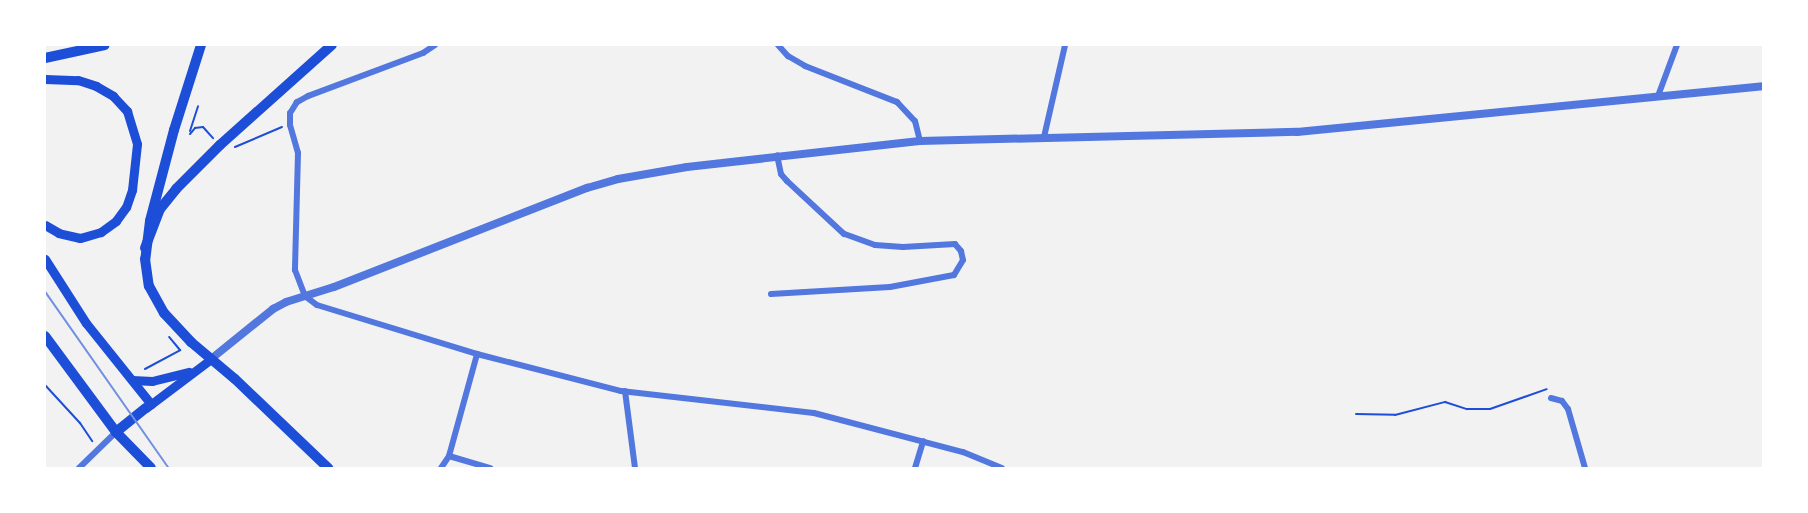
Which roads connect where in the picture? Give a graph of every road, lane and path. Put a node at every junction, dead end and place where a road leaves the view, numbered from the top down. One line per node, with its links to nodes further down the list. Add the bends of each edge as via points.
1 (105, 45): 8 (main road)
2 (201, 45): 20 (main road)
3 (332, 45): 19 (main road)
4 (435, 45): 25 (street, via 308,96 297,102 290,113 298,153 295,270)
5 (778, 45): 16 (street, via 806,66 897,102 915,121)
6 (1065, 45): 14 (street)
7 (1677, 45): 11 (street)
8 (45, 58)
9 (45, 79): 21 (main road, via 78,80 113,96 127,111 137,144 132,190 116,221 101,232 80,238)
10 (1763, 86): 11 (street)
11 (1658, 96): 14 (street, via 1273,134)
12 (198, 106): 15 (path, via 190,134 195,128 202,128)
13 (282, 127): 17 (path)
14 (1044, 137): 16 (street)
15 (213, 138)
16 (920, 141): 18 (street)
17 (227, 152)
18 (777, 155): 24 (street, via 781,174 844,234 874,244 955,244 963,260 954,275 912,283); 25 (street, via 687,167 587,188)
19 (176, 189): 20 (main road); 22 (main road, via 160,209)
20 (156, 196): 22 (main road)
21 (45, 225)
22 (146, 248): 29 (main road, via 146,271 155,299 164,314)
23 (45, 259): 32 (main road, via 86,323)
24 (771, 294)
25 (305, 296): 28 (street, via 317,305); 29 (street, via 279,305)
26 (164, 330): 30 (path, via 180,350)
27 (45, 336): 39 (main road)
28 (477, 354): 35 (street); 42 (street)
29 (211, 359): 31 (main road); 45 (main road)
30 (145, 369)
31 (191, 371): 32 (main road, via 152,381); 37 (main road)
32 (132, 380): 37 (main road)
33 (45, 385): 40 (path)
34 (1552, 389): 38 (path, via 1490,409 1467,409 1445,402 1395,415)
35 (625, 392): 41 (street, via 814,414); 48 (street)
36 (1551, 398): 51 (street, via 1562,401 1568,410)
37 (148, 406): 39 (main road)
38 (1356, 414)
39 (116, 432): 43 (street); 44 (main road)
40 (92, 441)
41 (923, 441): 49 (street); 50 (street)
42 (449, 456): 46 (street); 47 (street)
43 (79, 468)
44 (150, 468)
45 (328, 468)
46 (441, 468)
47 (490, 468)
48 (635, 468)
49 (915, 468)
50 (1002, 468)
51 (1585, 468)

